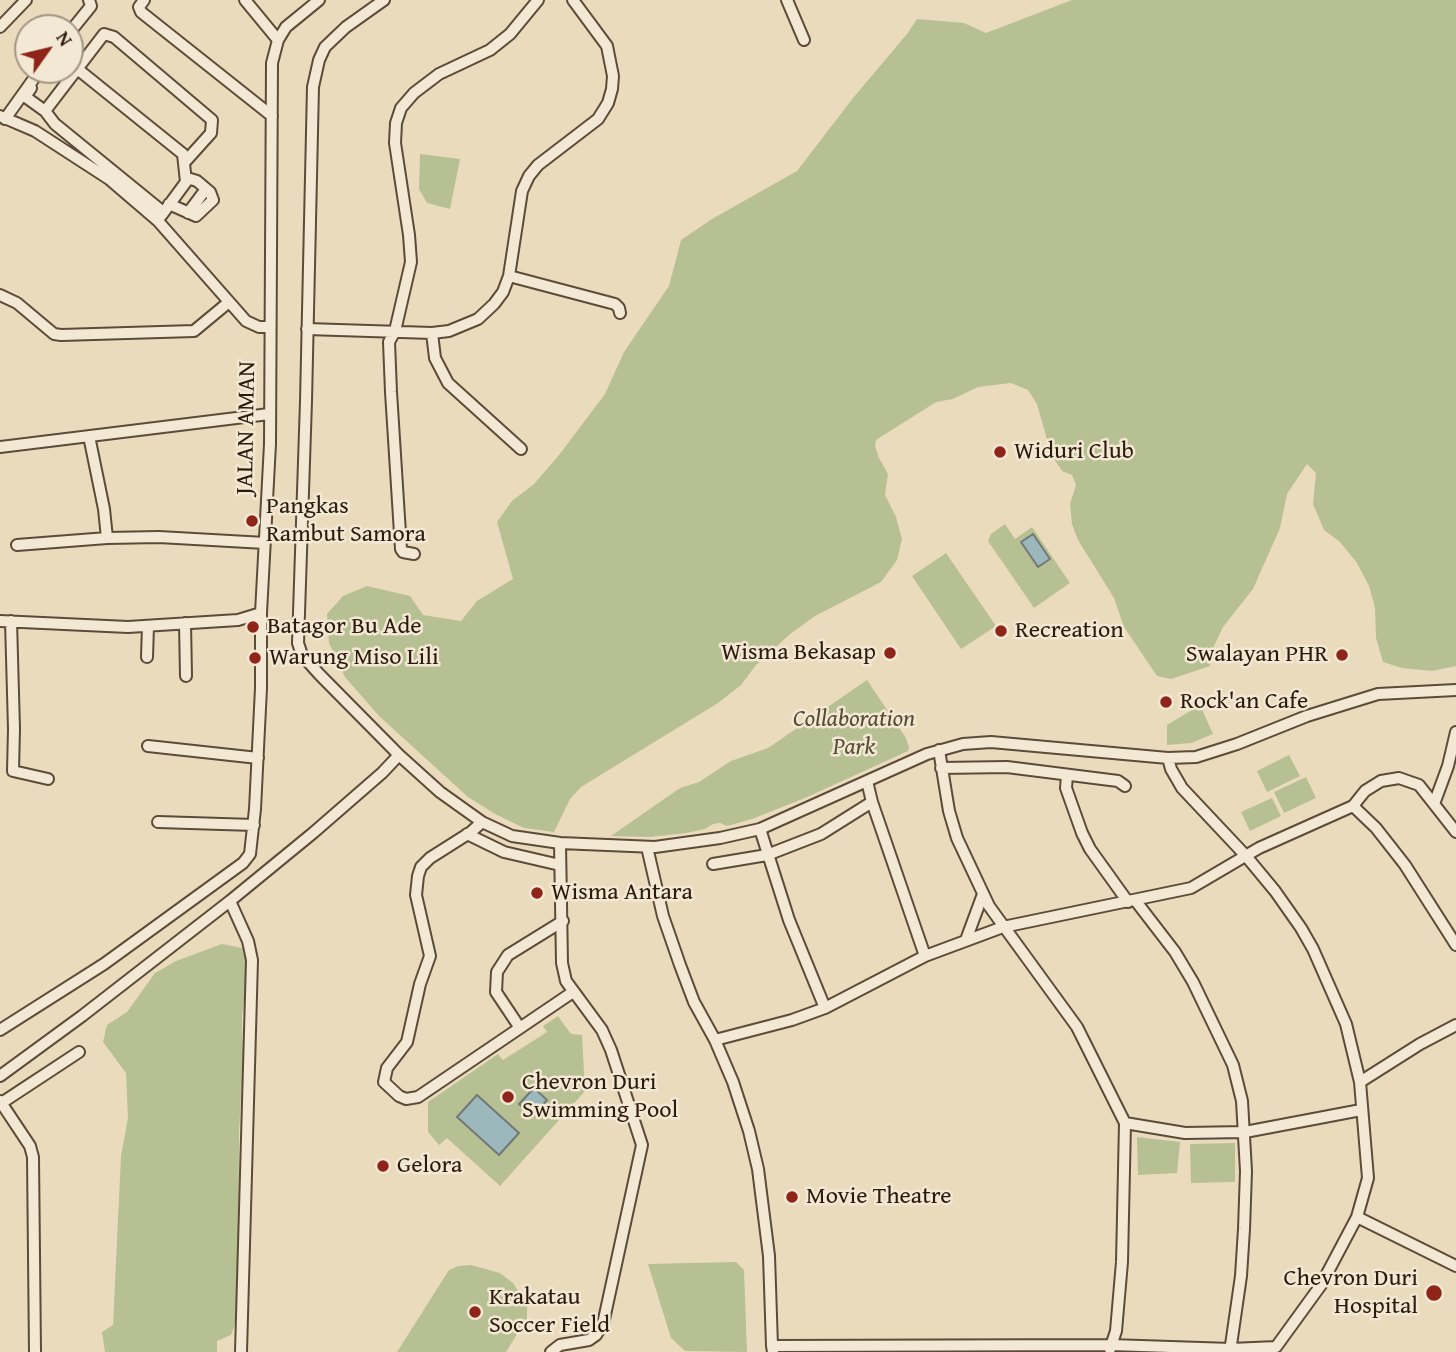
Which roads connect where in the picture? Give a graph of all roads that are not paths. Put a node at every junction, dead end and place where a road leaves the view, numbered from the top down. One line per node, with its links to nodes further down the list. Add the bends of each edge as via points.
1 (26, 0): 9 (street)
2 (144, 0): 18 (street, via 141,12)
3 (245, 0): 10 (street)
4 (384, 0): 28 (street, via 334,38 315,72)
5 (538, 0): 29 (street, via 491,50 423,85 401,108 395,143 411,262)
6 (573, 0): 23 (street, via 607,46 612,89 598,120 538,164 529,176 522,191)
7 (787, 0): 11 (street)
8 (317, 1): 10 (street, via 289,23)
9 (0, 27)
10 (278, 40): 18 (street, JALAN AMAN, via 272,62)
11 (804, 40)
12 (84, 55): 20 (street, via 102,36 110,34 210,118 211,133)
13 (84, 74): 20 (street, via 181,152)
14 (29, 84): 19 (street)
15 (36, 84): 17 (street, via 26,96)
16 (63, 84): 17 (street)
17 (46, 111): 22 (street, via 55,124)
18 (272, 116): 27 (street, JALAN AMAN)
19 (3, 118): 22 (street, via 71,152)
20 (184, 163): 21 (street)
21 (187, 178): 22 (street); 22 (street, via 206,189 188,213)
22 (163, 212): 25 (street)
23 (509, 276): 26 (street, via 615,304); 30 (street, via 503,292 478,319)
24 (0, 295): 25 (street, via 61,335 194,331)
25 (229, 302): 27 (street, via 246,321)
26 (620, 313)
27 (270, 327): 31 (street, JALAN AMAN)
28 (307, 330): 29 (street); 49 (street, via 298,643 319,674)
29 (396, 331): 30 (street); 38 (street, via 389,342 401,549)
30 (432, 333): 34 (street, via 435,358 448,383)
31 (269, 414): 32 (street); 36 (street, JALAN AMAN)
32 (89, 436): 33 (street); 35 (street)
33 (0, 447)
34 (521, 449)
35 (107, 538): 36 (street); 37 (street)
36 (265, 543): 39 (street, JALAN AMAN)
37 (17, 545)
38 (414, 554)
39 (261, 613): 41 (street, via 238,620); 50 (street, JALAN AMAN)
40 (6, 621): 42 (street); 54 (street, via 13,771)
41 (185, 623): 42 (street); 44 (street)
42 (148, 626): 43 (street)
43 (147, 657)
44 (186, 676)
45 (1456, 690): 51 (street, via 1378,694 1213,752)
46 (1456, 732): 55 (street)
47 (148, 746): 50 (street)
48 (939, 750): 51 (street, via 991,742); 52 (street); 56 (street)
49 (399, 755): 63 (street); 75 (street)
50 (258, 758): 64 (street, JALAN AMAN)
51 (1168, 758): 71 (street, via 1182,788)
52 (941, 768): 53 (street, via 1007,767); 74 (street, via 957,838)
53 (1067, 775): 58 (street, via 1118,780); 76 (street, via 1066,788 1082,833)
54 (48, 779)
55 (1442, 780): 57 (street); 60 (street)
56 (867, 781): 59 (street); 65 (street)
57 (1419, 785): 60 (street); 61 (street, via 1399,778 1381,781)
58 (1125, 786)
59 (872, 802): 70 (street, via 821,834); 81 (street)
60 (1434, 804): 66 (street)
61 (1353, 806): 71 (street); 80 (street, via 1405,865)
62 (158, 822): 64 (street)
63 (482, 822): 67 (street); 68 (street, via 512,836)
64 (254, 825): 86 (street, JALAN AMAN, via 250,854 243,863 104,964)
65 (760, 829): 69 (street); 70 (street)
66 (1456, 832)
67 (467, 834): 73 (street, via 504,852); 85 (street, via 421,867 416,895 430,956 407,1042 387,1068 384,1082 405,1099 418,1097)
68 (560, 843): 69 (street); 73 (street)
69 (646, 847): 87 (street, via 680,965)
70 (767, 855): 72 (street); 83 (street)
71 (1246, 856): 76 (street, via 1191,888); 90 (street, via 1313,949 1346,1024)
72 (713, 864)
73 (560, 865): 77 (street)
74 (983, 894): 78 (street); 79 (street)
75 (230, 901): 89 (street); 104 (street, via 252,960)
76 (1132, 901): 78 (street); 94 (street, via 1175,952 1214,1022 1233,1065)
77 (563, 921): 82 (street, via 562,963); 85 (street, via 508,955 497,972 496,992)
78 (1003, 927): 79 (street); 93 (street, via 1077,1027)
79 (966, 940): 81 (street)
80 (1456, 945)
81 (925, 956): 83 (street)
82 (573, 992): 85 (street); 105 (street, via 602,1030 642,1144 603,1324 589,1340 560,1345)
83 (825, 1008): 87 (street)
84 (1456, 1024): 90 (street)
85 (520, 1028)
86 (0, 1030)
87 (715, 1040): 97 (street, via 737,1094 758,1168 769,1256)
88 (79, 1052): 91 (street)
89 (0, 1076)
90 (1360, 1082): 92 (street)
91 (0, 1103): 103 (street, via 33,1157)
92 (1361, 1110): 94 (street); 95 (street, via 1367,1178)
93 (1125, 1123): 94 (street, via 1185,1133); 99 (street, via 1122,1262)
94 (1245, 1132): 102 (street, via 1243,1252)
95 (1357, 1217): 96 (street); 101 (street, via 1321,1285)
96 (1456, 1266)
97 (773, 1349): 98 (street)
98 (1054, 1349): 99 (street)
99 (1110, 1349): 100 (street)
100 (1168, 1349): 102 (street)
101 (1277, 1349): 102 (street)
102 (1231, 1350)
103 (35, 1352)
104 (241, 1352)
105 (551, 1352)

